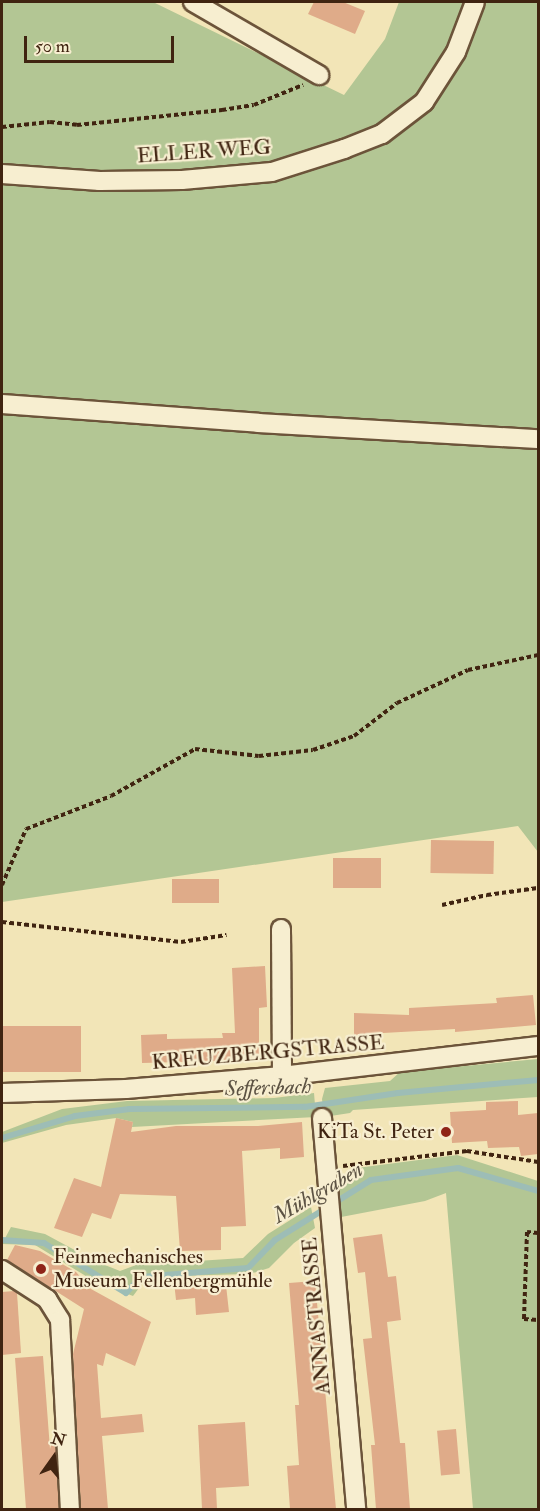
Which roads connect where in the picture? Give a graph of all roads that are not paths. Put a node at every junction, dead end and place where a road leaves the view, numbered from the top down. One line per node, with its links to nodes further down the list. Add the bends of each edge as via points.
1 (193, 2): 3 (street)
2 (475, 2): 4 (street, ELLER WEG, via 456,52 424,102 382,134 344,150 272,172 182,180 100,181)
3 (319, 75)
4 (2, 174)
5 (2, 404): 6 (street)
6 (538, 439)
7 (281, 929): 9 (street)
8 (538, 1046): 9 (street, KREUZBERGSTRASSE)
9 (282, 1076): 10 (street, KREUZBERGSTRASSE, via 126,1089)
10 (2, 1093)
11 (322, 1119): 14 (street, ANNASTRASSE)
12 (2, 1270): 13 (street, via 46,1299 60,1320)
13 (70, 1509)
14 (356, 1509)

